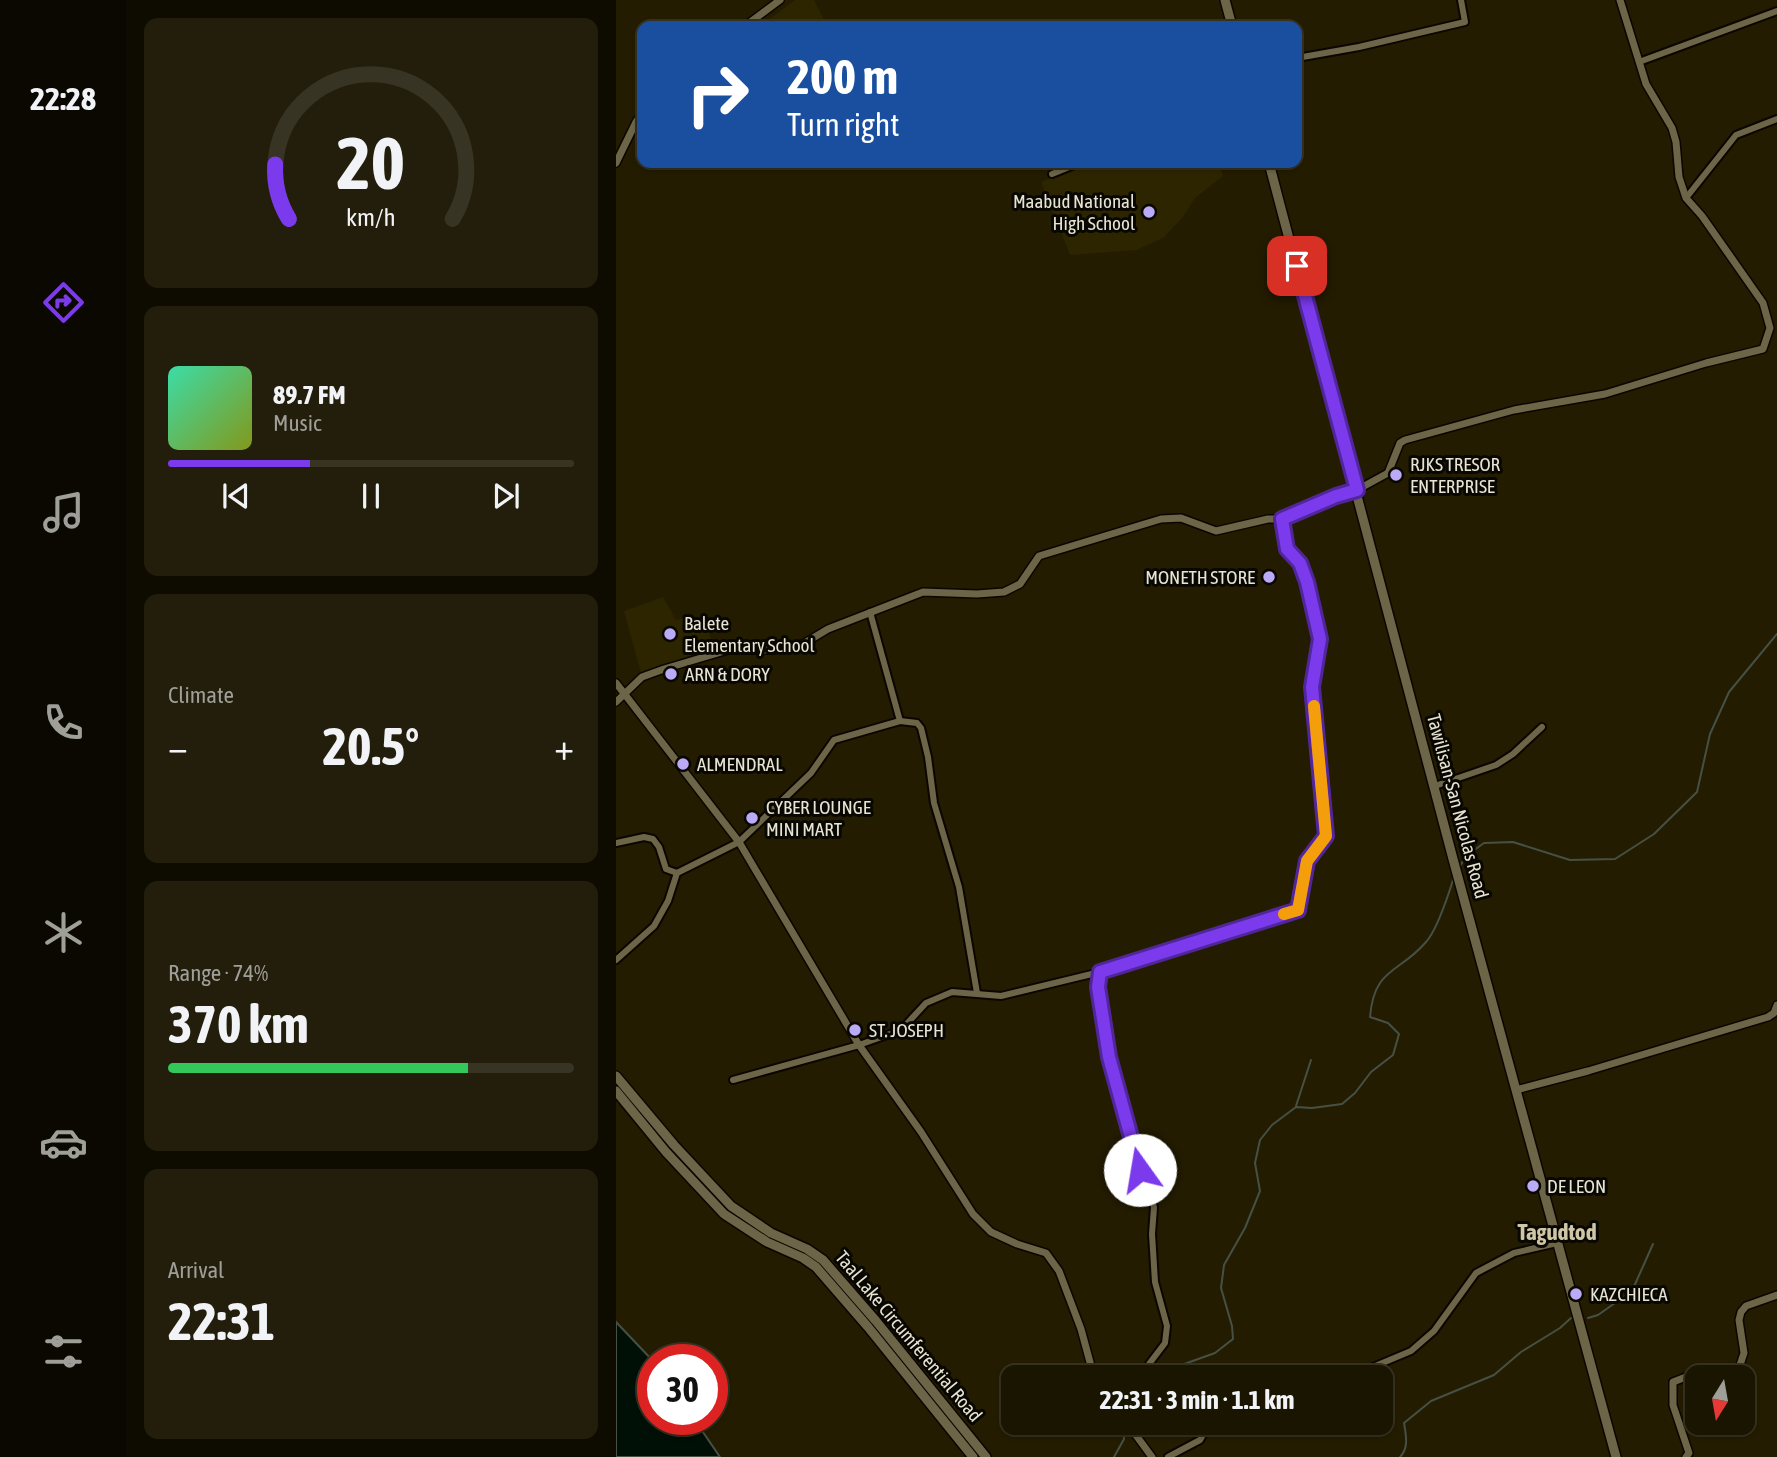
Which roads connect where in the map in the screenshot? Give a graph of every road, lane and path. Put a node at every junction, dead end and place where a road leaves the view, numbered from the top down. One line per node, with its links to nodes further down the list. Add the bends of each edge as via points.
1 (780, 0): 6 (street)
2 (1225, 0): 7 (main road)
3 (1461, 0): 8 (street, via 1465,23)
4 (1620, 0): 9 (street)
5 (1777, 11): 9 (street)
6 (752, 21)
7 (1231, 21)
8 (1302, 57)
9 (1639, 62): 16 (street, via 1646,84 1672,128)
10 (637, 120): 12 (street)
11 (1777, 120): 16 (street, via 1735,135)
12 (616, 163)
13 (1067, 168): 15 (street)
14 (1270, 168): 17 (main road, Tawilisan-San Nicolas Road)
15 (1052, 174)
16 (1686, 198): 17 (street, via 1763,303 1770,328 1763,349 1605,394 1514,410 1405,440 1388,473)
17 (1357, 490): 18 (street); 25 (main road, Tawilisan-San Nicolas Road)
18 (1282, 519): 19 (street, via 1216,530 1181,518 1161,519 1040,556 1020,584 1004,593 923,592); 30 (street, via 1287,549 1300,563 1307,582 1320,639 1312,687 1326,836 1307,861 1298,910)
19 (870, 612): 21 (street, via 803,644 773,650 728,650 693,659 642,677); 23 (street)
20 (616, 683): 21 (street)
21 (624, 693): 22 (street); 26 (street)
22 (616, 702)
23 (900, 722): 26 (street, via 834,740 811,773); 31 (street, via 917,723 921,728 934,803 959,887)
24 (1542, 727): 25 (street, via 1496,765)
25 (1435, 786): 36 (main road, Tawilisan-San Nicolas Road)
26 (739, 842): 28 (street); 33 (street)
27 (616, 843): 28 (street, via 653,839 666,869)
28 (677, 873): 29 (street, via 654,926)
29 (616, 960)
30 (1100, 972): 31 (street, via 1001,996); 41 (street, via 1098,987 1109,1057 1154,1208 1155,1282 1167,1326 1165,1343)
31 (978, 993): 33 (street, via 952,992 926,1003 901,1030)
32 (1777, 1005): 36 (street, via 1768,1017)
33 (859, 1045): 35 (street); 40 (street, via 974,1214 991,1232 1046,1253 1059,1271)
34 (616, 1076): 46 (main road, Taal Lake Circumferential Road, via 731,1206 823,1260)
35 (733, 1080)
36 (1516, 1090): 38 (main road, Tawilisan-San Nicolas Road)
37 (616, 1091): 45 (main road, Taal Lake Circumferential Road, via 724,1214 816,1267)
38 (1557, 1243): 42 (street, via 1514,1253 1476,1273 1434,1331 1411,1351); 49 (main road, Tawilisan-San Nicolas Road)
39 (1777, 1295): 50 (street, via 1741,1312 1744,1353 1739,1368 1673,1382 1673,1405 1689,1453)
40 (1091, 1365)
41 (1149, 1365)
42 (1378, 1365)
43 (1136, 1435): 47 (street)
44 (1203, 1435): 48 (street)
45 (973, 1457)
46 (986, 1457)
47 (1152, 1457)
48 (1168, 1457)
49 (1616, 1457)
50 (1686, 1457)

